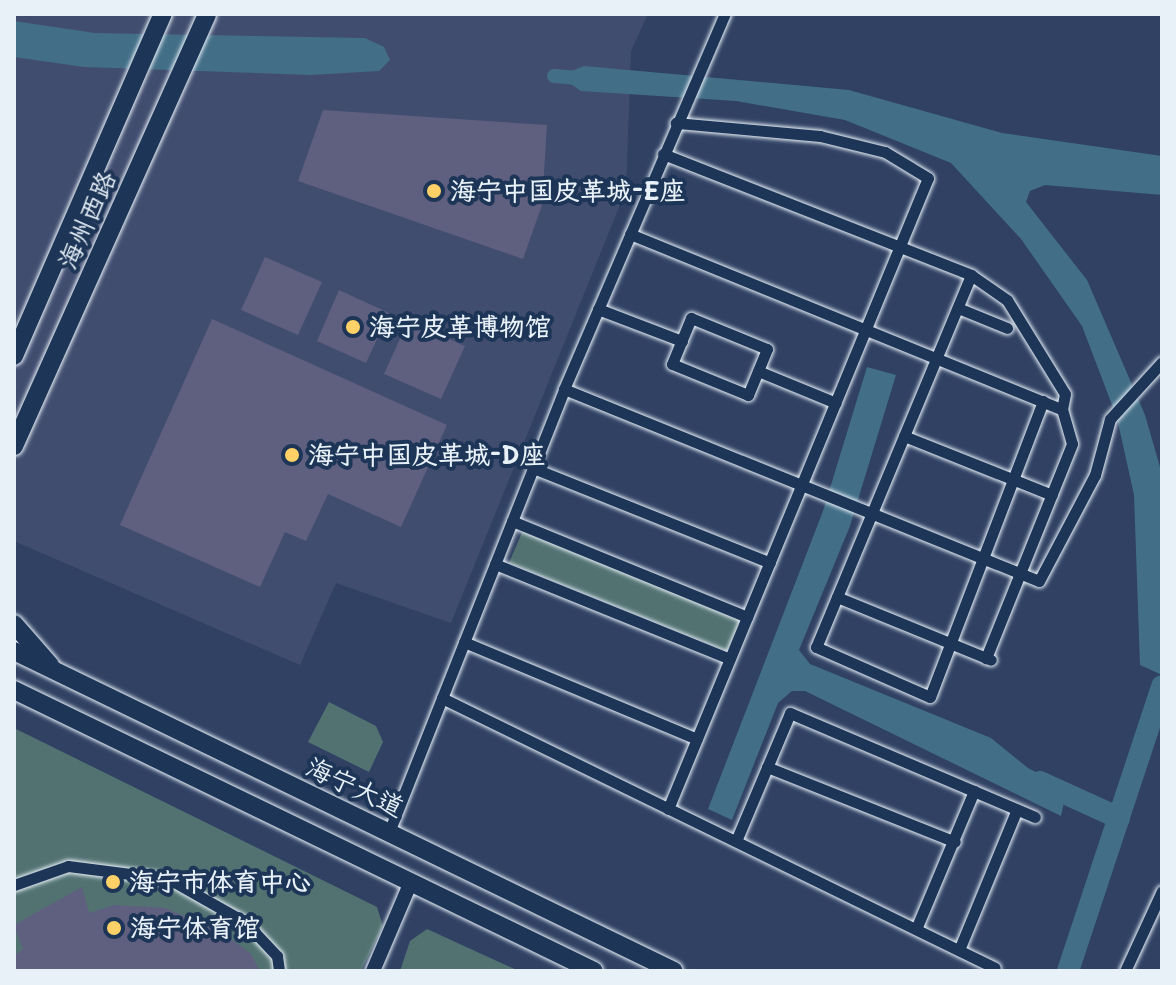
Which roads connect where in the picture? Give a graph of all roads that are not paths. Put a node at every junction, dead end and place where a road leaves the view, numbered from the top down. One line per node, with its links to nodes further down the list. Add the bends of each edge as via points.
1 (725, 14): 4 (street)
2 (161, 18): 14 (highway, 海州西路)
3 (205, 20): 23 (highway, 海州西路)
4 (678, 119): 5 (street); 7 (street, via 820,136 885,152 928,178)
5 (663, 154): 6 (street); 7 (street)
6 (630, 234): 10 (street); 12 (street)
7 (900, 247): 8 (street); 12 (street)
8 (971, 275): 9 (street); 21 (street, via 1007,300 1065,394)
9 (958, 308): 11 (street); 15 (street)
10 (598, 309): 13 (street); 18 (street)
11 (1007, 328)
12 (866, 329): 15 (street); 20 (street)
13 (682, 341): 17 (street, via 691,318 767,349); 17 (street, via 672,364 748,395)
14 (14, 356)
15 (937, 358): 19 (street); 22 (street)
16 (1162, 362): 33 (street, via 1110,419 1095,475 1039,581)
17 (758, 371): 20 (street)
18 (564, 389): 24 (street); 26 (street)
19 (1043, 401): 21 (street); 25 (street)
20 (836, 403): 26 (street)
21 (1062, 409): 27 (street, via 1072,444)
22 (904, 436): 25 (street); 28 (street)
23 (14, 446)
24 (533, 468): 29 (street); 31 (street)
25 (1013, 479): 27 (street); 30 (street)
26 (808, 487): 28 (street); 31 (street)
27 (1052, 495): 33 (street)
28 (872, 513): 30 (street); 34 (street)
29 (512, 521): 32 (street); 35 (street)
30 (983, 558): 33 (street); 38 (street)
31 (770, 563): 35 (street)
32 (495, 564): 37 (street); 40 (street)
33 (1022, 574): 38 (street, via 989,659)
34 (837, 597): 38 (street); 38 (street, via 816,647 930,697)
35 (747, 617): 40 (street)
36 (14, 624): 41 (highway)
37 (464, 642): 43 (street); 46 (street)
38 (950, 644)
39 (14, 651): 41 (highway, 海宁大道)
40 (730, 659): 46 (street)
41 (57, 674): 52 (highway, 海宁大道)
42 (14, 690): 45 (highway)
43 (442, 698): 49 (street); 52 (street)
44 (14, 703): 45 (highway)
45 (42, 703): 55 (highway)
46 (697, 739): 49 (street)
47 (767, 767): 48 (street, via 790,713); 53 (street); 54 (street)
48 (974, 791): 50 (street); 53 (street)
49 (668, 809): 54 (street)
50 (1017, 809): 51 (street); 59 (street)
51 (1035, 817)
52 (389, 832): 64 (highway, 海宁大道)
53 (953, 840): 58 (street)
54 (736, 841): 58 (street)
55 (411, 882): 62 (street); 63 (highway)
56 (14, 885): 61 (street, via 68,866 169,879 245,922 277,956)
57 (1162, 891): 65 (street)
58 (916, 929): 59 (street)
59 (959, 950): 60 (street)
60 (995, 968)
61 (279, 971)
62 (373, 971)
63 (594, 971)
64 (674, 971)
65 (1125, 971)

